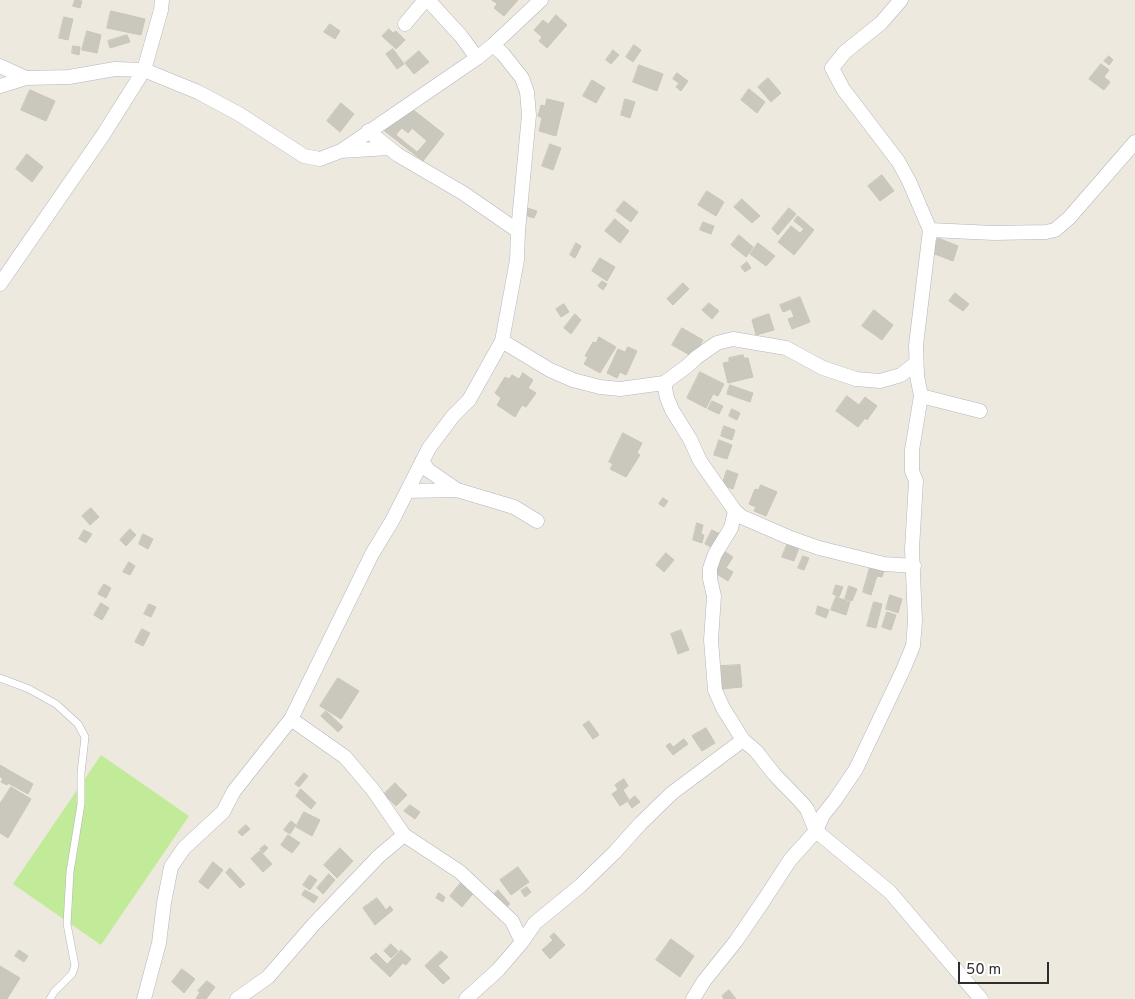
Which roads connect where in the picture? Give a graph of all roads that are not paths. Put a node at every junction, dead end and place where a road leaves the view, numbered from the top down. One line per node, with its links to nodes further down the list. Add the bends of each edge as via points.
1 (173, 0): 5 (street)
2 (427, 0): 6 (street); 8 (street, via 461,36)
3 (541, 0): 7 (street)
4 (901, 0): 17 (street, via 832,68 910,180)
5 (162, 5): 10 (street)
6 (404, 24)
7 (493, 45): 8 (street); 18 (street, via 519,74 528,99)
8 (476, 58): 13 (street)
9 (0, 66): 11 (street)
10 (144, 70): 11 (street, via 115,68 69,77); 16 (street, via 198,92 239,114 304,156 320,159); 19 (street)
11 (26, 78): 12 (street)
12 (0, 86)
13 (368, 131): 15 (street); 16 (street)
14 (1135, 142): 17 (street, via 1069,218 1054,230 994,233)
15 (388, 148): 16 (street); 18 (street)
16 (341, 151)
17 (930, 230): 21 (street, via 918,326)
18 (518, 231): 20 (street, via 517,260)
19 (0, 284)
20 (502, 341): 22 (street, via 573,380 620,389); 25 (street, via 469,400 439,433)
21 (917, 369): 22 (street, via 880,381 856,379 823,368 786,348 733,339 717,343); 23 (street)
22 (664, 383): 28 (street, via 672,410 700,461)
23 (921, 396): 24 (street); 30 (street, via 912,450 912,471 916,481)
24 (980, 411)
25 (422, 461): 26 (street); 27 (street, via 428,470)
26 (407, 490): 27 (street); 32 (street)
27 (457, 490): 29 (street, via 514,507)
28 (735, 511): 30 (street, via 742,518 807,544 884,564); 33 (street, via 731,528 710,568 714,596 711,640 715,690)
29 (537, 521)
30 (914, 566): 34 (street, via 913,646 856,769 823,815)
31 (0, 678): 37 (lane, via 56,704 78,724 85,737 67,924 75,966)
32 (291, 719): 35 (street, via 345,757); 38 (street, via 234,791 224,812 184,848 171,867 159,943)
33 (743, 740): 34 (street, via 807,809); 36 (street, via 672,793 580,886 535,923)
34 (816, 831): 41 (street, via 790,860); 42 (street, via 890,892)
35 (404, 835): 36 (street, via 460,872 512,921); 39 (street, via 379,856 268,977)
36 (522, 942): 40 (street, via 498,970)
37 (50, 999)
38 (144, 999)
39 (237, 999)
40 (466, 999)
41 (693, 999)
42 (981, 999)

